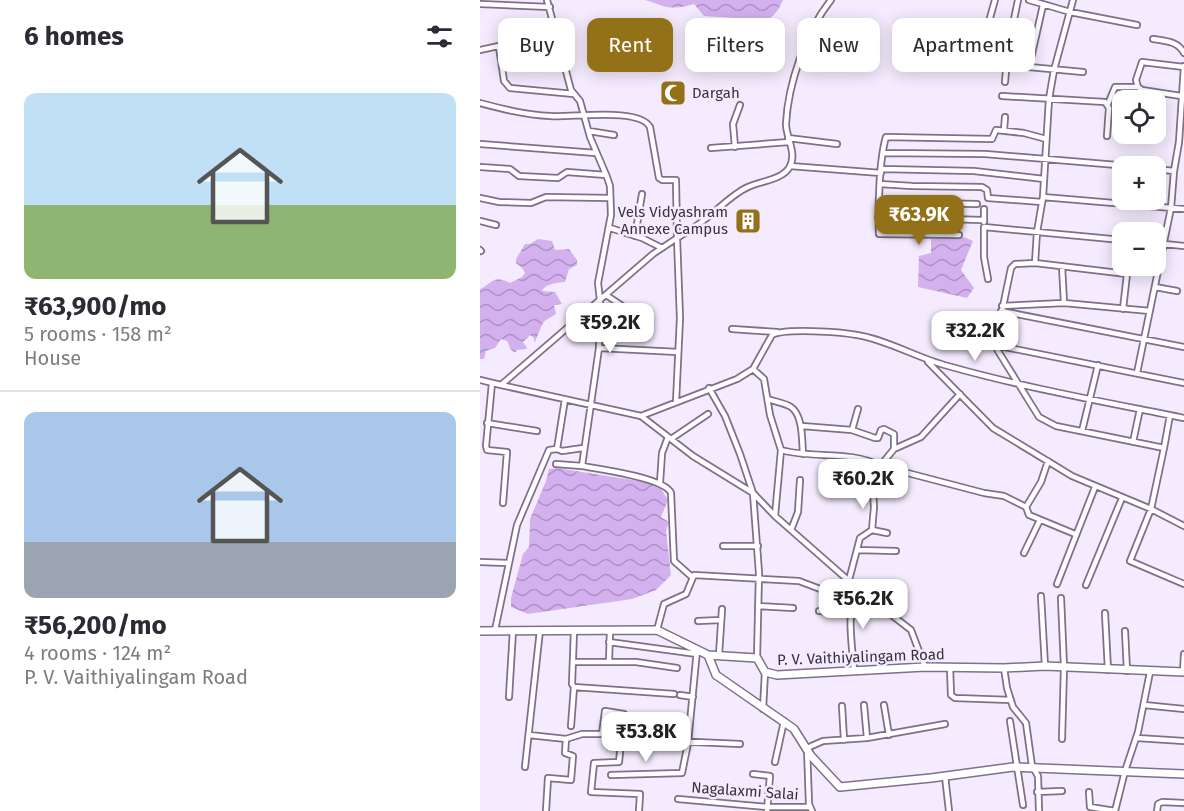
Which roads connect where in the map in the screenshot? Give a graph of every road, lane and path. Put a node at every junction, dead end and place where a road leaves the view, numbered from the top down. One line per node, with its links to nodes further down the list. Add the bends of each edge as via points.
1 (547, 0): 9 (street)
2 (831, 0): 40 (street, via 821,13 789,91)
3 (995, 0): 11 (street)
4 (1018, 0): 12 (street)
5 (1029, 0): 8 (street)
6 (1073, 0): 10 (street)
7 (480, 4): 9 (street)
8 (1043, 5): 10 (street); 19 (street, via 1028,64 1031,68)
9 (550, 7): 25 (street)
10 (1070, 12): 13 (street); 19 (street)
11 (990, 18)
12 (1014, 18)
13 (1137, 25)
14 (1153, 39): 17 (street, via 1174,43)
15 (498, 47): 16 (street)
16 (480, 50)
17 (1184, 53)
18 (1184, 66): 24 (street, via 1142,62 1136,80); 27 (street)
19 (1054, 70): 22 (street); 28 (street)
20 (504, 72): 25 (street, via 506,85 514,89)
21 (1006, 72): 23 (street)
22 (1083, 72)
23 (1005, 82)
24 (1138, 87): 27 (street); 30 (street, via 1115,87)
25 (574, 94): 32 (street)
26 (1002, 96): 28 (street)
27 (1181, 96): 34 (street)
28 (1049, 99): 30 (street); 39 (street)
29 (480, 104): 32 (street, via 551,117)
30 (1108, 104): 38 (street)
31 (740, 105): 44 (street, via 733,124)
32 (585, 114): 36 (street); 76 (street, via 637,118 650,127 659,178 676,180)
33 (1005, 117): 35 (street)
34 (1182, 117): 41 (street)
35 (1004, 130): 39 (street); 47 (street, via 996,130 992,139 888,136)
36 (589, 131): 37 (street); 46 (street)
37 (614, 135)
38 (1107, 136)
39 (1046, 139): 48 (street)
40 (789, 140): 43 (street); 44 (street); 50 (street)
41 (1182, 142): 54 (street)
42 (480, 144): 46 (street)
43 (837, 144)
44 (735, 147): 45 (street)
45 (711, 148)
46 (596, 153): 55 (street)
47 (883, 153): 48 (street); 53 (street)
48 (1045, 159): 49 (street); 56 (street)
49 (1112, 165)
50 (790, 166): 53 (street); 76 (street, via 783,175 745,188)
51 (480, 167): 55 (street, via 510,169 519,176 558,178 567,172)
52 (1166, 170): 54 (street)
53 (881, 171): 56 (street, via 974,171); 57 (street)
54 (1174, 171): 64 (street)
55 (606, 175): 60 (street)
56 (1044, 179): 61 (street)
57 (880, 184): 61 (street, via 982,187 988,198); 62 (street)
58 (642, 194): 75 (street)
59 (480, 198): 60 (street, via 531,203 546,197)
60 (610, 198): 71 (street)
61 (1043, 199): 64 (street); 73 (street)
62 (879, 202): 63 (street); 67 (street)
63 (977, 204)
64 (1171, 208): 66 (street); 72 (street)
65 (984, 209): 70 (street)
66 (1184, 209)
67 (878, 217): 70 (street, via 982,220); 74 (street, via 879,234)
68 (480, 221): 69 (street)
69 (496, 225)
70 (984, 225): 73 (street); 86 (street)
71 (610, 228): 75 (street); 90 (street, via 598,283)
72 (1166, 230)
73 (1037, 232): 77 (street); 81 (street)
74 (959, 235)
75 (635, 236): 80 (street)
76 (677, 238): 80 (street); 102 (street)
77 (1112, 239)
78 (1166, 243): 79 (street)
79 (1184, 246)
80 (662, 248): 89 (street)
81 (1035, 263): 82 (street); 92 (street, via 1013,266)
82 (1062, 266): 83 (street); 91 (street)
83 (1112, 272)
84 (1127, 276): 93 (street)
85 (1157, 276): 87 (street)
86 (988, 279)
87 (1155, 287): 88 (street); 95 (street)
88 (1177, 291)
89 (606, 295): 90 (street); 94 (street, via 624,307)
90 (600, 300): 101 (street); 110 (street)
91 (1064, 303): 92 (street); 93 (street)
92 (1002, 308): 98 (street); 99 (street)
93 (1123, 309): 95 (street)
94 (644, 310)
95 (1150, 311): 98 (street)
96 (732, 329): 97 (street)
97 (777, 332): 103 (street, via 854,334); 105 (street, via 768,340)
98 (1145, 338): 100 (street); 106 (street)
99 (995, 345): 104 (street); 111 (street)
100 (1184, 347)
101 (599, 348): 102 (street); 118 (street)
102 (678, 352): 117 (street)
103 (926, 360): 111 (street); 113 (street)
104 (1098, 365): 106 (street); 116 (street)
105 (753, 369): 112 (street); 115 (street, via 764,379)
106 (1137, 373): 109 (street)
107 (480, 380): 108 (street)
108 (492, 383): 110 (street); 125 (street)
109 (1184, 383)
110 (501, 385): 114 (street)
111 (1018, 385): 116 (street); 129 (street, via 1039,417 1056,426)
112 (709, 388): 117 (street); 145 (street, via 732,435)
113 (960, 394): 135 (street, via 921,438); 138 (street, via 993,428)
114 (565, 399): 118 (street); 134 (street)
115 (768, 399): 126 (street, via 796,411); 136 (street)
116 (1089, 399): 120 (street); 129 (street)
117 (676, 402): 123 (street)
118 (590, 405): 123 (street); 132 (street)
119 (858, 409): 127 (street)
120 (1140, 409): 122 (street); 131 (street)
121 (708, 414): 130 (street)
122 (1170, 415): 124 (street); 133 (street)
123 (641, 416): 130 (street)
124 (1184, 418)
125 (487, 423): 128 (street); 147 (street, via 487,450 507,452)
126 (802, 426): 127 (street); 137 (street)
127 (852, 430): 135 (street, via 878,438 884,429 894,434)
128 (537, 431)
129 (1083, 431): 131 (street)
130 (670, 438): 143 (street, via 662,453); 145 (street)
131 (1133, 442): 133 (street)
132 (583, 448): 134 (street); 140 (street)
133 (1164, 448): 149 (street)
134 (557, 449): 163 (street, via 549,450 542,463 517,525)
135 (894, 449): 141 (street)
136 (781, 450): 137 (street); 150 (street)
137 (802, 454): 141 (street, via 857,458)
138 (1048, 461): 144 (street); 148 (street)
139 (556, 464): 140 (street)
140 (582, 466): 143 (street)
141 (881, 466): 148 (street, via 1004,496); 154 (street, via 863,488 873,491)
142 (800, 480): 153 (street, via 798,513)
143 (660, 483): 164 (street, via 672,493 674,561)
144 (1095, 487): 146 (street); 156 (street)
145 (753, 493): 150 (street); 158 (street)
146 (1122, 498): 149 (street); 169 (street)
147 (503, 503)
148 (1026, 507): 151 (street, via 1029,515)
149 (1151, 509): 152 (street); 168 (street, via 1130,561)
150 (775, 516): 153 (street)
151 (1040, 520): 156 (street); 161 (street)
152 (1184, 526)
153 (791, 530): 166 (street)
154 (872, 530): 155 (street); 159 (street, via 860,538)
155 (888, 533)
156 (1075, 534): 167 (street)
157 (723, 546): 158 (street)
158 (758, 546): 165 (street)
159 (857, 550): 160 (street); 166 (street)
160 (896, 551)
161 (1024, 553)
162 (480, 562): 163 (street)
163 (508, 563): 182 (street)
164 (692, 577): 165 (street); 187 (street, via 686,594 664,604)
165 (759, 579): 173 (street, via 799,581); 174 (street)
166 (849, 580): 170 (street)
167 (1057, 584)
168 (1184, 584)
169 (1086, 585)
170 (857, 588): 173 (street); 199 (street, via 914,633)
171 (1041, 596): 198 (street)
172 (1061, 598): 201 (street)
173 (852, 601): 178 (street)
174 (758, 606): 176 (street); 195 (street)
175 (722, 609): 180 (street)
176 (793, 609)
177 (819, 611): 178 (street)
178 (850, 613): 204 (street)
179 (1105, 613): 205 (street)
180 (721, 620): 181 (street); 194 (street)
181 (698, 621)
182 (495, 630): 183 (street, P. V. Vaithiyalingam Road); 188 (street, P. V. Vaithiyalingam Road)
183 (513, 630): 184 (street, P. V. Vaithiyalingam Road); 212 (street)
184 (540, 630): 185 (street, P. V. Vaithiyalingam Road); 226 (street)
185 (574, 630): 186 (street, P. V. Vaithiyalingam Road); 196 (street)
186 (610, 630): 187 (street, P. V. Vaithiyalingam Road); 190 (street)
187 (657, 630): 191 (street, P. V. Vaithiyalingam Road)
188 (480, 631)
189 (1125, 631): 206 (street)
190 (609, 642): 191 (street); 197 (street)
191 (697, 652): 193 (street, P. V. Vaithiyalingam Road); 211 (street)
192 (1184, 654): 209 (street)
193 (708, 655): 194 (street, P. V. Vaithiyalingam Road); 218 (street, via 716,675)
194 (718, 655): 195 (street, P. V. Vaithiyalingam Road)
195 (757, 658): 207 (street, P. V. Vaithiyalingam Road)
196 (573, 662): 197 (street); 210 (street)
197 (609, 662): 202 (street)
198 (1045, 666): 201 (street, P. V. Vaithiyalingam Road); 203 (street, P. V. Vaithiyalingam Road)
199 (925, 667): 200 (street, P. V. Vaithiyalingam Road); 204 (street, P. V. Vaithiyalingam Road)
200 (950, 667): 203 (street, P. V. Vaithiyalingam Road); 213 (street, via 951,695 955,698)
201 (1064, 667): 205 (street, P. V. Vaithiyalingam Road); 231 (street)
202 (677, 668)
203 (1004, 668): 213 (street)
204 (854, 670): 207 (street, P. V. Vaithiyalingam Road, via 777,675)
205 (1108, 670): 206 (street, P. V. Vaithiyalingam Road)
206 (1128, 671): 208 (street, P. V. Vaithiyalingam Road)
207 (765, 672): 218 (street)
208 (1150, 672): 209 (street, P. V. Vaithiyalingam Road); 216 (street)
209 (1184, 672)
210 (574, 687): 211 (street); 223 (street)
211 (693, 697): 225 (street)
212 (508, 698)
213 (1011, 700): 239 (street, via 1026,723)
214 (864, 705): 228 (street)
215 (884, 705): 227 (street)
216 (1144, 705): 219 (street); 229 (street)
217 (842, 706): 233 (street)
218 (763, 709): 220 (street)
219 (1184, 709)
220 (784, 721): 237 (street); 238 (street)
221 (1010, 721): 241 (street)
222 (945, 724): 227 (street)
223 (571, 726)
224 (653, 726): 225 (street)
225 (689, 728): 235 (street)
226 (529, 735): 230 (street); 240 (street)
227 (889, 735): 228 (street)
228 (867, 738): 233 (street)
229 (1137, 738): 234 (street); 242 (street)
230 (566, 739): 255 (street, via 565,753 573,756 571,780 548,778); 256 (street, via 602,734 605,711 624,714 619,762 594,763 591,792 640,794)
231 (1062, 739)
232 (651, 740): 235 (street)
233 (844, 740): 237 (street, via 823,741)
234 (1184, 741)
235 (688, 743): 236 (street); 245 (street, via 682,773)
236 (740, 744)
237 (807, 748): 246 (street, via 840,787); 254 (street)
238 (775, 762)
239 (1032, 766): 241 (street); 242 (street); 248 (street, via 1038,776)
240 (525, 767)
241 (1016, 767): 246 (street); 252 (street)
242 (1125, 771): 244 (street); 259 (street)
243 (753, 774): 253 (street, via 770,776)
244 (1184, 774)
245 (611, 775)
246 (945, 776): 257 (street)
247 (1062, 791): 248 (street)
248 (1037, 792): 258 (street)
249 (1089, 792): 259 (street, via 1089,807)
250 (678, 799): 253 (street, Nagalaxmi Salai)
251 (1184, 803): 260 (street, via 1162,802)
252 (1023, 805)
253 (767, 809): 254 (street, Nagalaxmi Salai)
254 (811, 809)
255 (546, 811)
256 (639, 811)
257 (949, 811)
258 (1039, 811)
259 (1115, 811)
260 (1157, 811)

